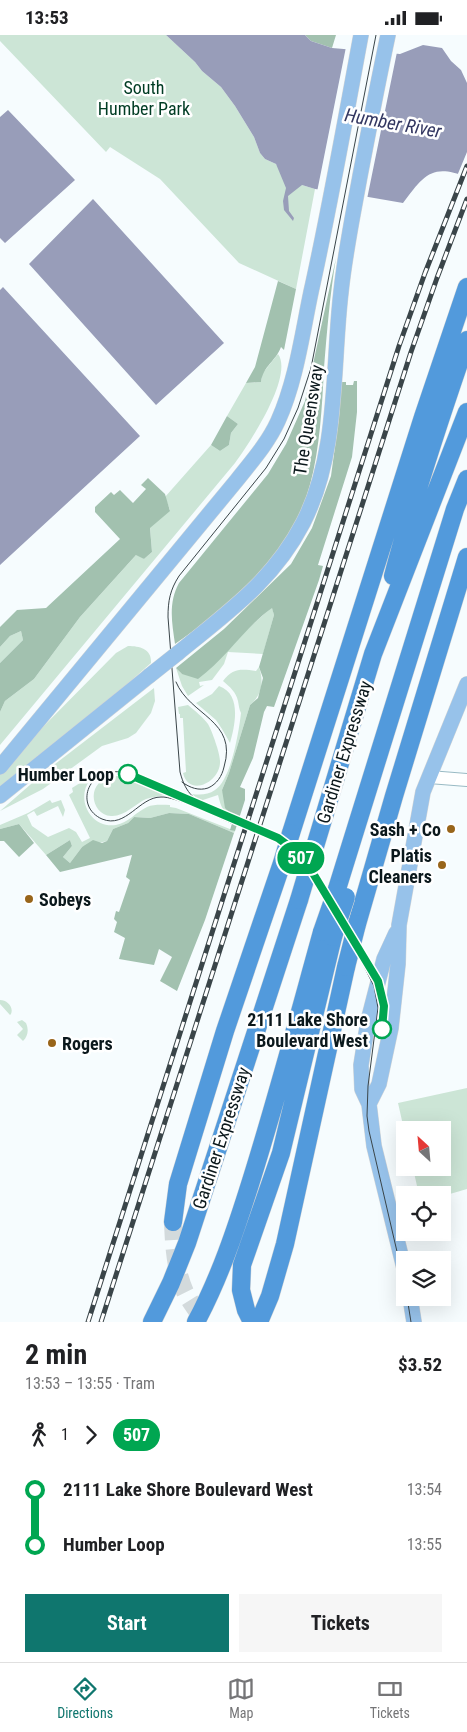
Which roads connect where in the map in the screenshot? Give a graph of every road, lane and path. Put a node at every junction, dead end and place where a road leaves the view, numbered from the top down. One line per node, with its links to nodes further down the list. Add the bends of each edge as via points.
1 (360, 35): 11 (main road, The Queensway, via 298,356 285,403 268,440)
2 (388, 35): 14 (main road, The Queensway, bridge, via 347,248 330,421 322,469 304,522 286,552 258,586)
3 (467, 287): 4 (highway)
4 (463, 304): 18 (highway, bridge, via 225,1031 178,1184)
5 (467, 340): 9 (highway, via 407,522)
6 (467, 411): 9 (highway, Gardiner Expressway)
7 (467, 479): 16 (highway, Gardiner Expressway, bridge, via 371,780)
8 (467, 557): 24 (highway, bridge, via 357,924 292,1216 270,1296)
9 (373, 654): 21 (highway, Gardiner Expressway, bridge, via 299,900 187,1243)
10 (467, 684): 12 (main road)
11 (0, 767)
12 (429, 777): 13 (street); 15 (main road, via 423,792)
13 (467, 780)
14 (0, 796)
15 (399, 925): 17 (main road, via 391,1028 380,1084); 17 (main road, via 382,968 368,1021 362,1089)
16 (328, 935): 22 (highway, via 232,1241); 23 (highway, via 281,1153 242,1265 242,1290)
17 (369, 1104): 19 (main road, via 374,1146)
18 (173, 1222)
19 (400, 1251)
20 (411, 1306): 25 (main road)
21 (152, 1322)
22 (196, 1322)
23 (252, 1322)
24 (259, 1322)
25 (414, 1322)

